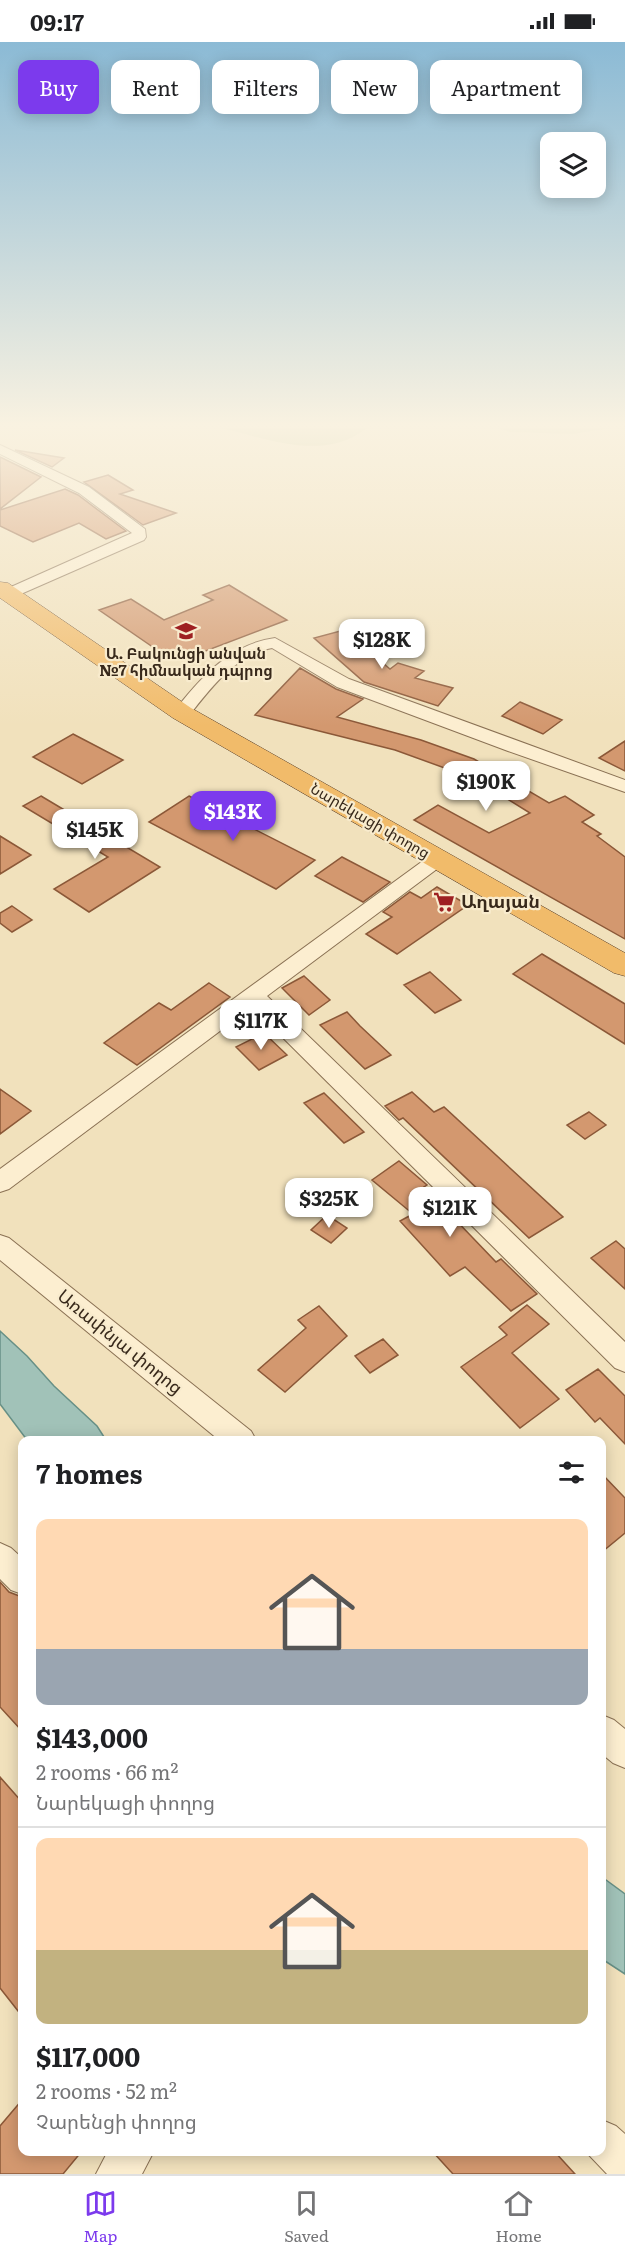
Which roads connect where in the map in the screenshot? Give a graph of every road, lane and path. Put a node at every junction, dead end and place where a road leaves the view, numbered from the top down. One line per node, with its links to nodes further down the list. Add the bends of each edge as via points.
1 (134, 527): 2 (street, via 140,532 139,537 131,541)
2 (4, 591): 3 (highway, Նարեկացի փողոց)
3 (182, 713): 4 (street, via 220,669 264,643 275,644 343,683); 5 (highway, Նարեկացի փողոց)
4 (625, 786)
5 (438, 859): 6 (highway, Նարեկացի փողոց); 7 (street)
6 (625, 966)
7 (253, 996): 8 (street); 10 (street)
8 (0, 1182)
9 (0, 1245): 11 (street, Առափնյա փողոց)
10 (625, 1360)
11 (236, 1436)
12 (0, 1558): 13 (street)
13 (18, 1575)
14 (606, 1735): 15 (street)
15 (625, 1752)
16 (606, 2144): 18 (street)
17 (130, 2156): 19 (street)
18 (625, 2163)
19 (116, 2174)

